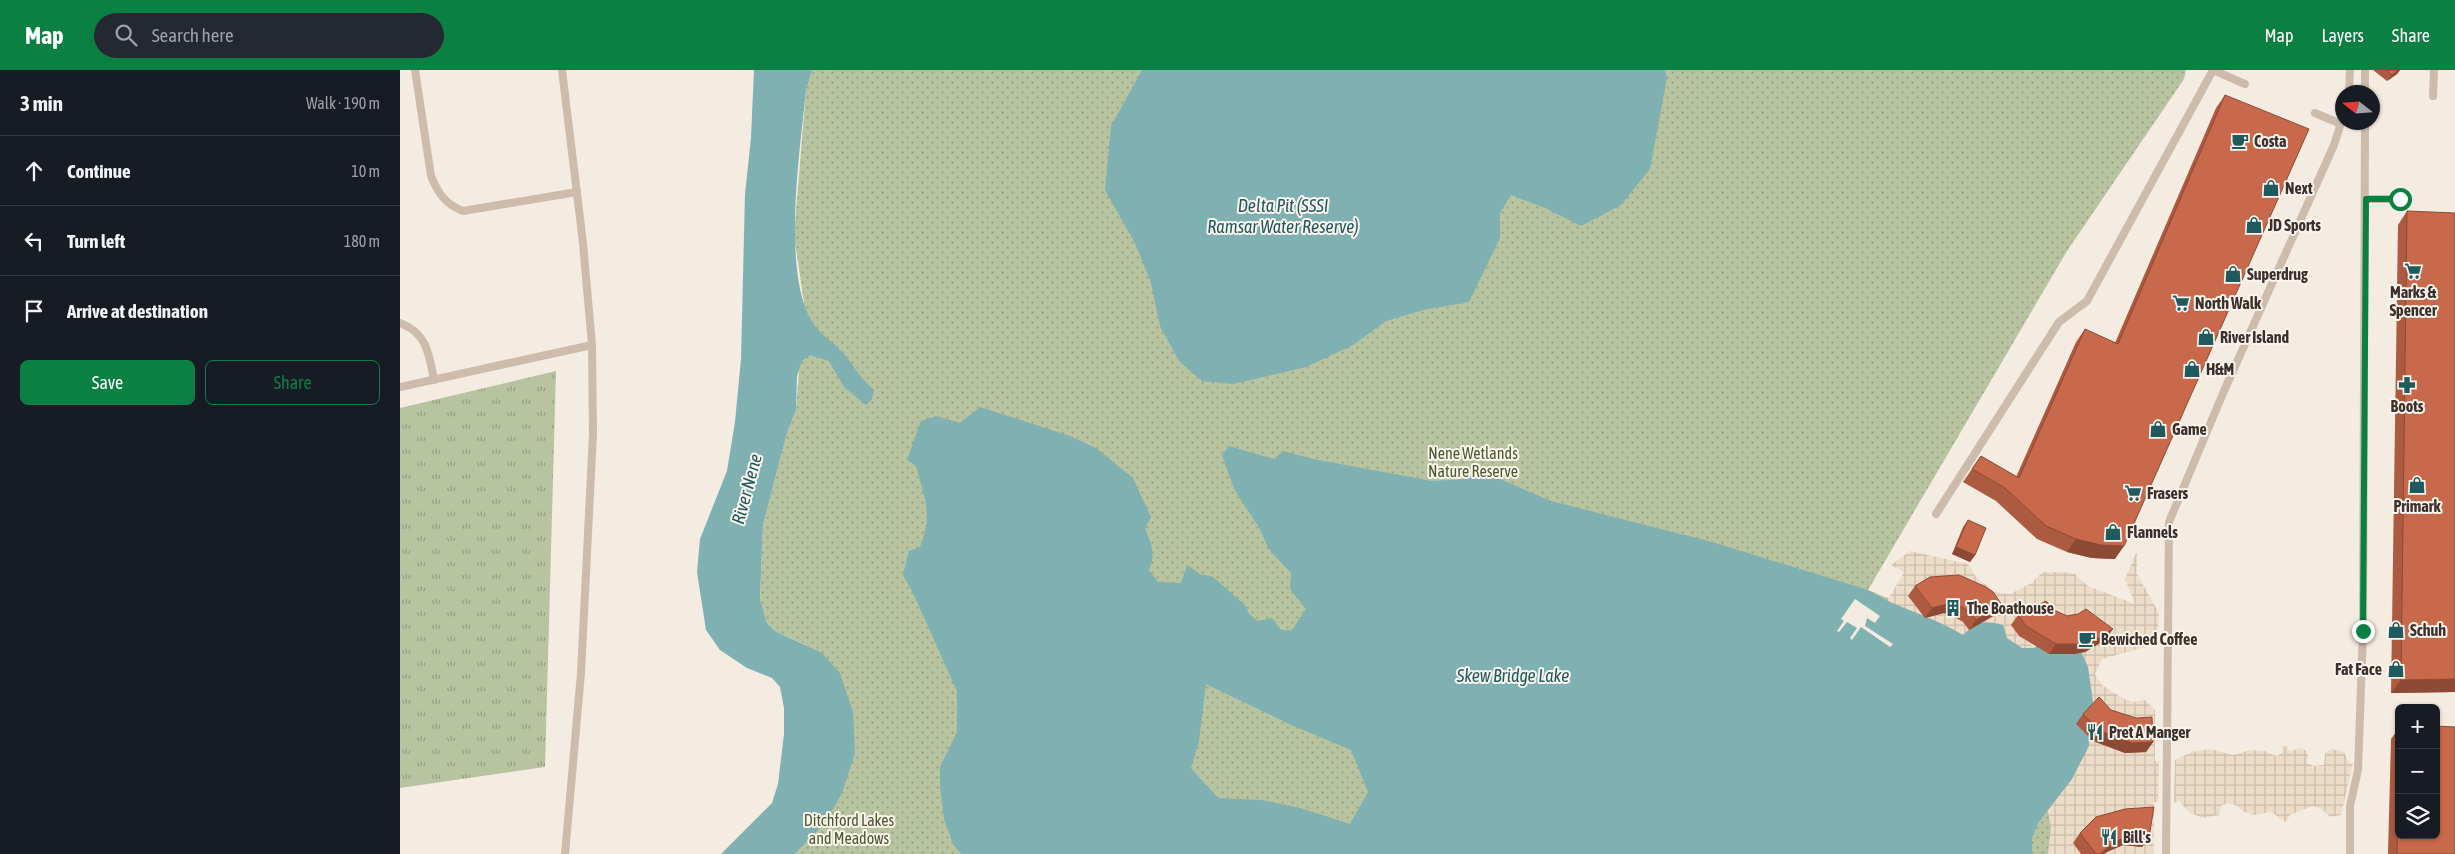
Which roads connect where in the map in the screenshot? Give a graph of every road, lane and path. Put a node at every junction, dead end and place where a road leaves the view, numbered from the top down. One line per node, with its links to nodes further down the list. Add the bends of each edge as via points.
1 (415, 70): 15 (lane, via 431,176 438,191 452,206 462,211)
2 (562, 70): 15 (lane)
3 (2213, 70): 7 (lane); 22 (lane, via 2087,301 2058,322)
4 (2350, 70): 8 (lane)
5 (2365, 70): 9 (lane)
6 (2434, 70): 10 (lane)
7 (2245, 84)
8 (2349, 85)
9 (2365, 85)
10 (2433, 96)
11 (2315, 113): 12 (lane)
12 (2335, 120)
13 (2339, 130): 24 (lane, via 2169,522)
14 (2365, 130): 16 (lane)
15 (577, 192): 19 (lane)
16 (2366, 199): 17 (lane); 25 (lane, via 2363,638 2358,770 2350,806)
17 (2400, 199)
18 (400, 323): 20 (lane, via 410,327 424,340)
19 (592, 345): 20 (lane); 23 (lane, via 594,434 590,526 573,780)
20 (434, 380): 21 (lane)
21 (400, 387)
22 (1936, 514)
23 (564, 854)
24 (2166, 854)
25 (2350, 854)

